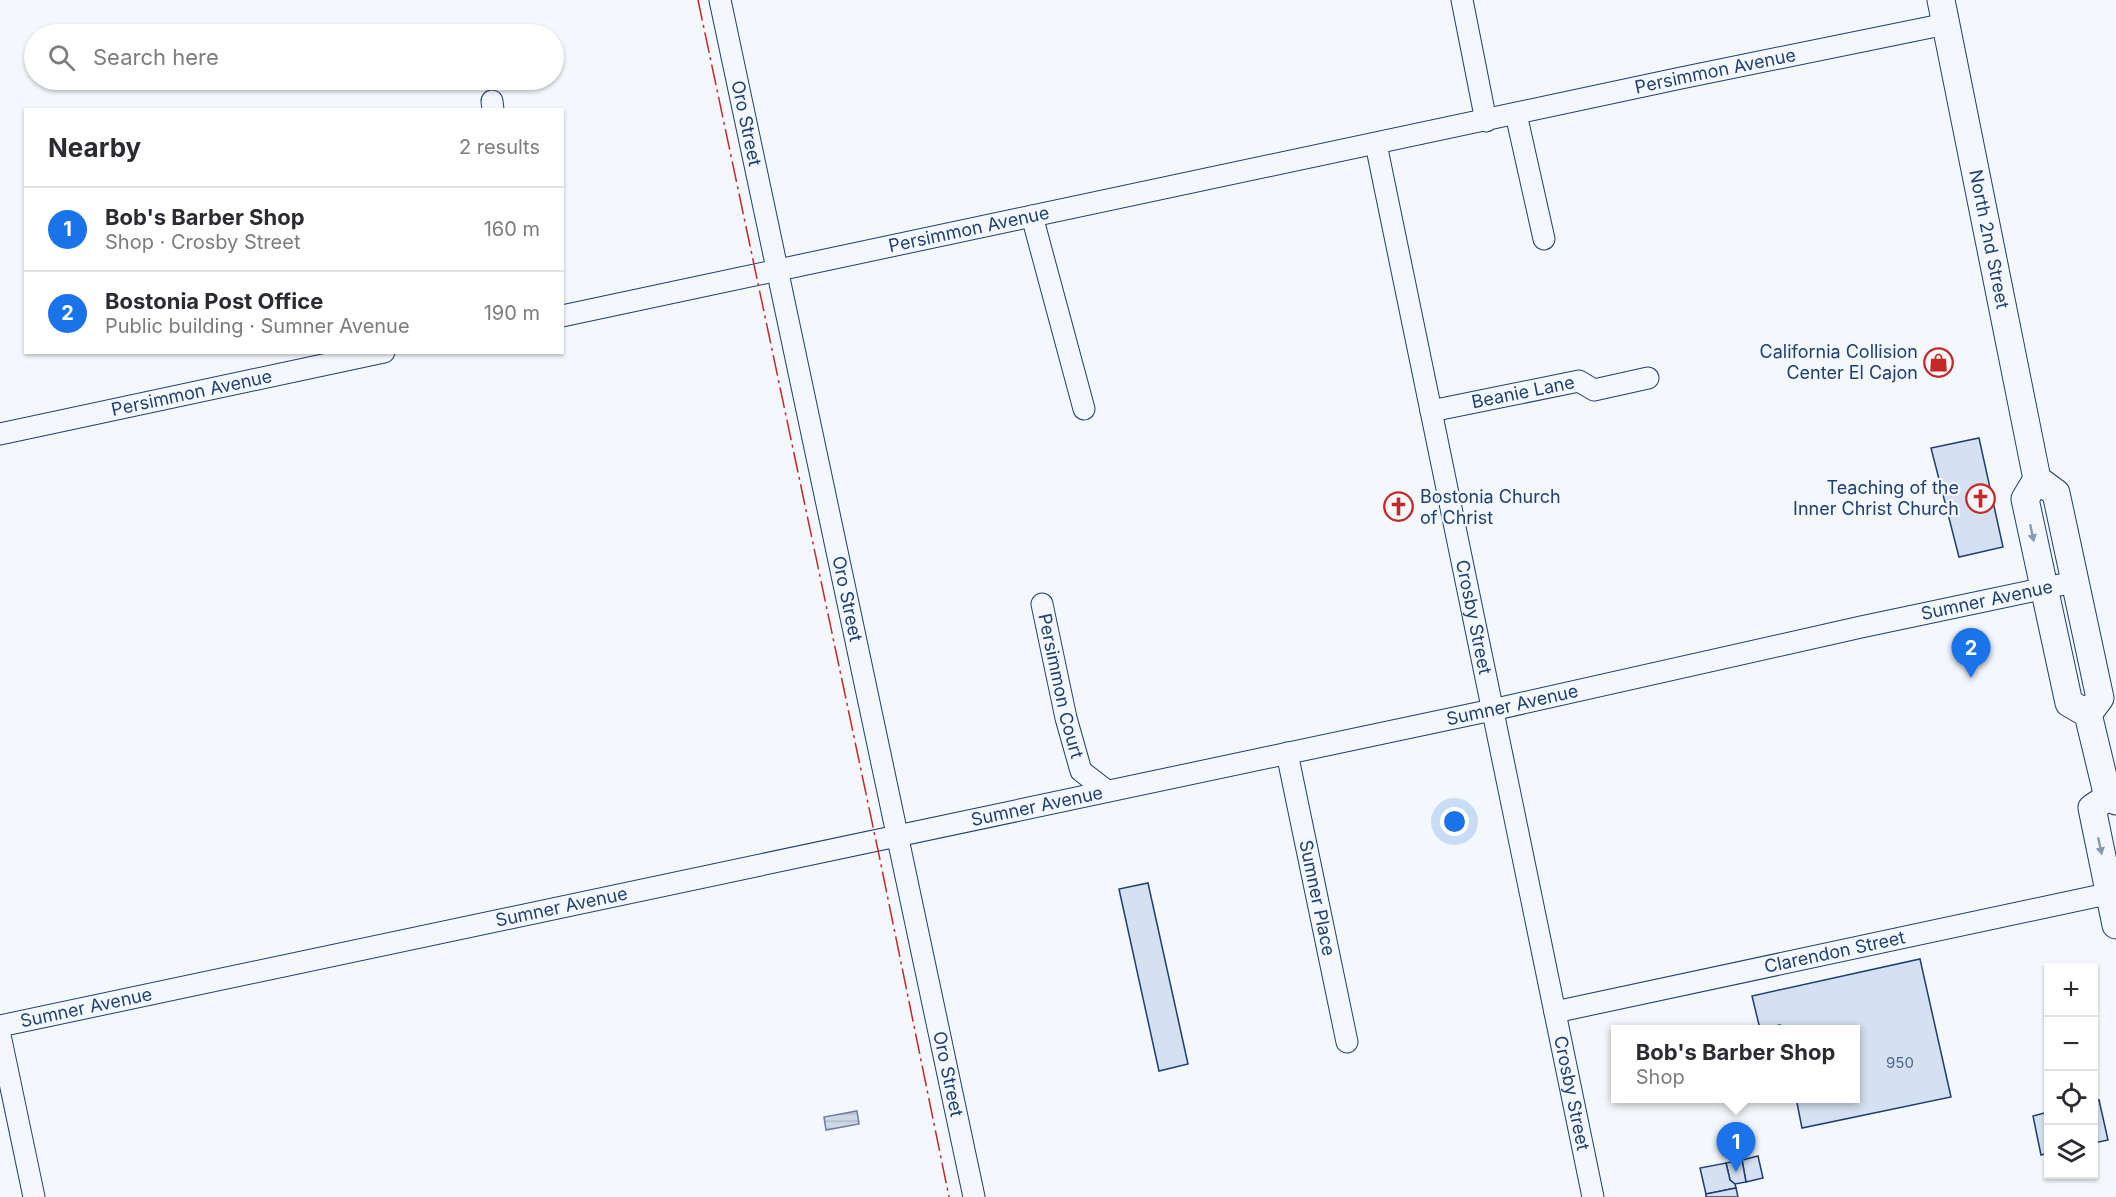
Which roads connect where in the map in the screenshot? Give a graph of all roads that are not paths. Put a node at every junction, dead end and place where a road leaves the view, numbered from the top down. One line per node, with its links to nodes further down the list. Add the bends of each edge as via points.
1 (720, 0): 9 (street, Oro Street)
2 (1462, 0): 5 (street)
3 (1943, 12): 4 (street, Persimmon Avenue, via 1681,78); 16 (main road, North 2nd Street)
4 (1516, 114): 5 (street, Persimmon Avenue); 8 (street)
5 (1486, 121): 6 (street, Persimmon Avenue)
6 (1376, 144): 7 (street, Persimmon Avenue); 14 (street, Crosby Street)
7 (1032, 216): 9 (street, Persimmon Avenue); 13 (street)
8 (1544, 239)
9 (777, 270): 10 (street, Persimmon Avenue); 26 (street, Oro Street)
10 (564, 316)
11 (375, 354): 15 (street, Persimmon Avenue)
12 (1648, 378): 14 (street, Beanie Lane, via 1594,390 1579,381)
13 (1084, 409)
14 (1431, 411): 21 (street, Crosby Street)
15 (0, 434)
16 (2037, 479): 17 (main road, via 2056,493); 18 (main road, one-way to 18, via 2025,499)
17 (2074, 582): 18 (street, Sumner Avenue); 20 (main road)
18 (2044, 588): 20 (main road, via 2067,612 2075,649); 21 (street, Sumner Avenue); 22 (main road, via 2069,703)
19 (1042, 604): 24 (street, Persimmon Court, via 1081,771)
20 (2096, 678): 22 (main road, via 2100,698)
21 (1492, 710): 23 (street, Sumner Avenue); 29 (street, Crosby Street)
22 (2088, 714): 25 (main road)
23 (1287, 753): 24 (street, Sumner Avenue); 32 (street, Sumner Place)
24 (1107, 792): 26 (street, Sumner Avenue)
25 (2112, 799): 27 (main road, one-way to 27, via 2092,808)
26 (897, 836): 30 (street, Sumner Avenue); 34 (street, Oro Street)
27 (2114, 895): 28 (main road); 29 (street, Clarendon Street)
28 (2116, 925)
29 (1555, 1012): 35 (street, Crosby Street)
30 (0, 1026)
31 (0, 1035): 33 (street)
32 (1347, 1042)
33 (34, 1197)
34 (974, 1197)
35 (1593, 1197)

